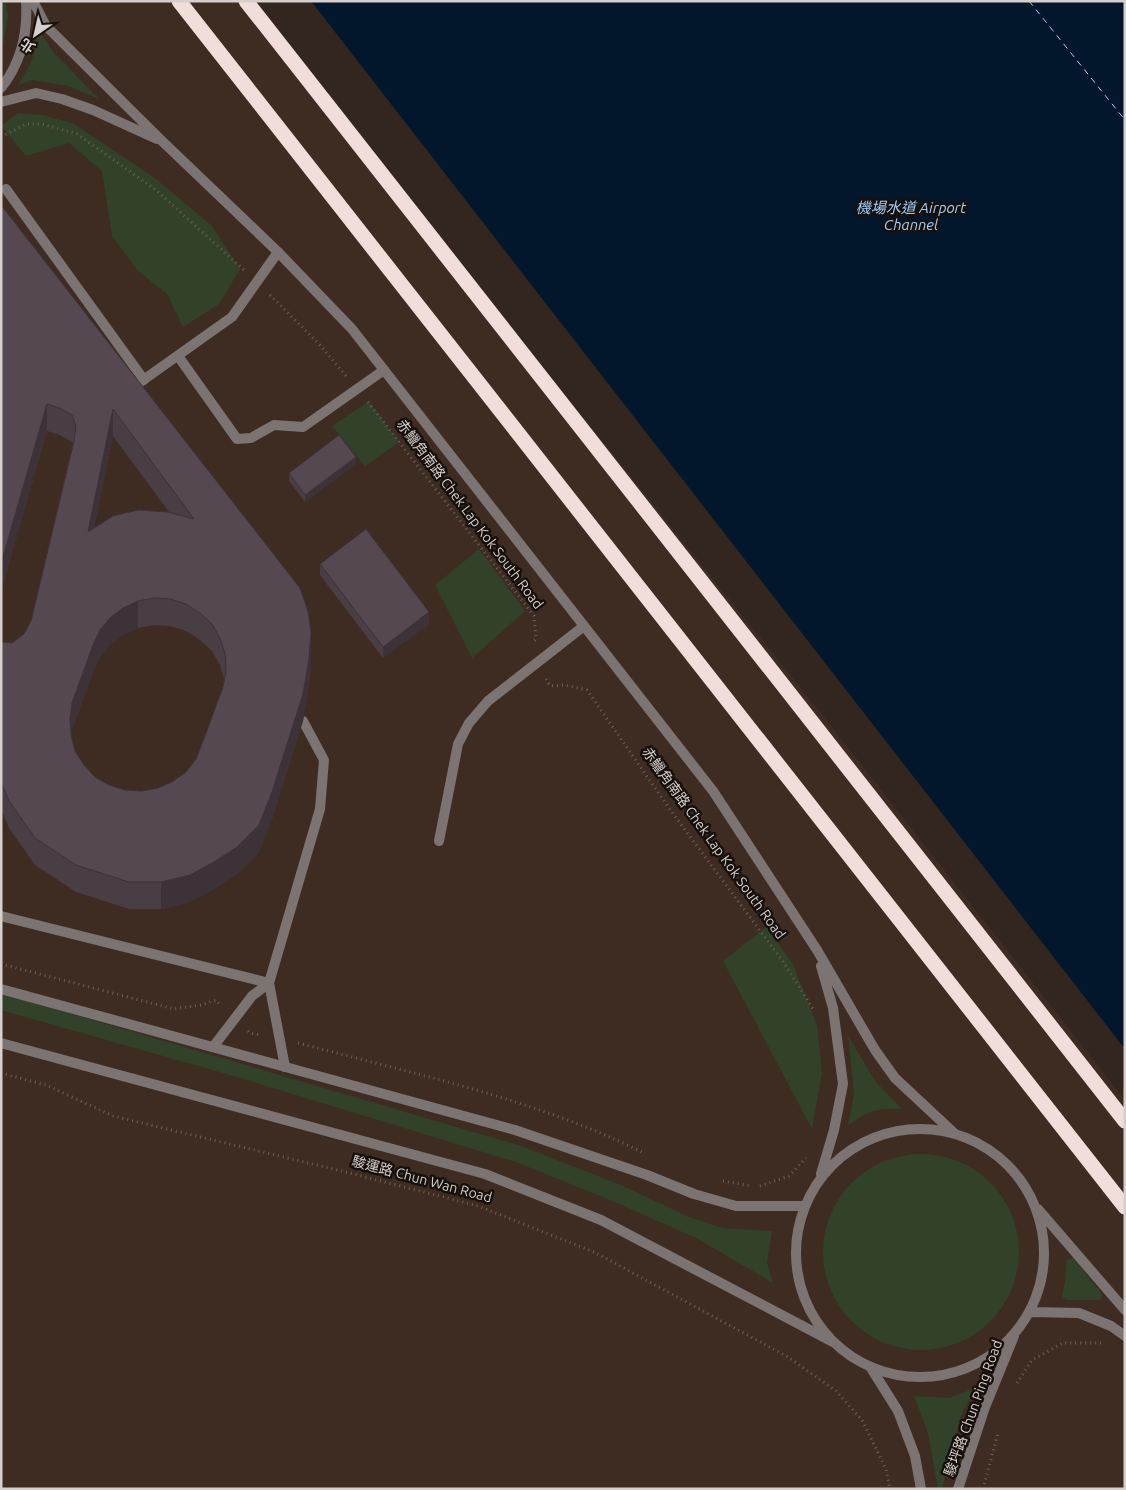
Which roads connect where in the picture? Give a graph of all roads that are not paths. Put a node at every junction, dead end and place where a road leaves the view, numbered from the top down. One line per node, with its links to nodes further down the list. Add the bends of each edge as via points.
1 (26, 1): 5 (street, via 26,31 19,58)
2 (33, 1): 7 (street, 赤鱲角南路 Chek Lap Kok South Road, via 46,26)
3 (179, 1): 29 (highway)
4 (246, 1): 24 (highway)
5 (1, 88)
6 (1, 102): 7 (street, 赤鱲角南路 Chek Lap Kok South Road, via 36,92 93,110)
7 (162, 141): 9 (street, 赤鱲角南路 Chek Lap Kok South Road)
8 (6, 189): 12 (street)
9 (278, 252): 10 (street, via 232,317); 11 (street, 赤鱲角南路 Chek Lap Kok South Road, via 352,329)
10 (178, 356): 11 (street, via 237,439 251,438 274,425 303,427); 12 (street)
11 (384, 370): 14 (street, 赤鱲角南路 Chek Lap Kok South Road)
12 (144, 380): 13 (street)
13 (132, 388)
14 (584, 626): 16 (street, via 488,701 469,723 458,744); 18 (street, 赤鱲角南路 Chek Lap Kok South Road, via 713,791)
15 (303, 721): 19 (street, via 324,760 320,809)
16 (439, 841)
17 (1, 916): 19 (street)
18 (817, 950): 25 (street, 赤鱲角南路 Chek Lap Kok South Road, via 875,1050 895,1078); 26 (street, 赤鱲角南路 Chek Lap Kok South Road, via 833,1008 843,1084)
19 (269, 984): 22 (street, via 252,996); 23 (street)
20 (1, 989): 22 (street)
21 (1, 1043): 34 (street, 駿運路 Chun Wan Road, via 485,1174 601,1220)
22 (213, 1047): 23 (street)
23 (285, 1067): 28 (street, via 514,1130 736,1206)
24 (1125, 1122)
25 (955, 1134): 26 (street, via 923,1128 890,1132 860,1143); 27 (street, via 980,1144 1002,1160 1021,1180)
26 (820, 1176): 28 (street)
27 (1034, 1204): 30 (street); 31 (street, via 1044,1238 1044,1256 1043,1274)
28 (804, 1206): 34 (street, via 796,1234 795,1263 801,1292 814,1319)
29 (1125, 1207)
30 (1125, 1310)
31 (1031, 1312): 32 (street); 33 (street, via 1079,1313 1111,1326)
32 (1014, 1336): 35 (street, via 990,1356 962,1370 932,1377 901,1376); 37 (street, 駿坪路 Chun Ping Road, via 985,1406)
33 (1125, 1336)
34 (833, 1342): 35 (street, via 850,1357)
35 (871, 1368): 36 (street, via 898,1412 915,1456)
36 (921, 1489)
37 (958, 1489)

